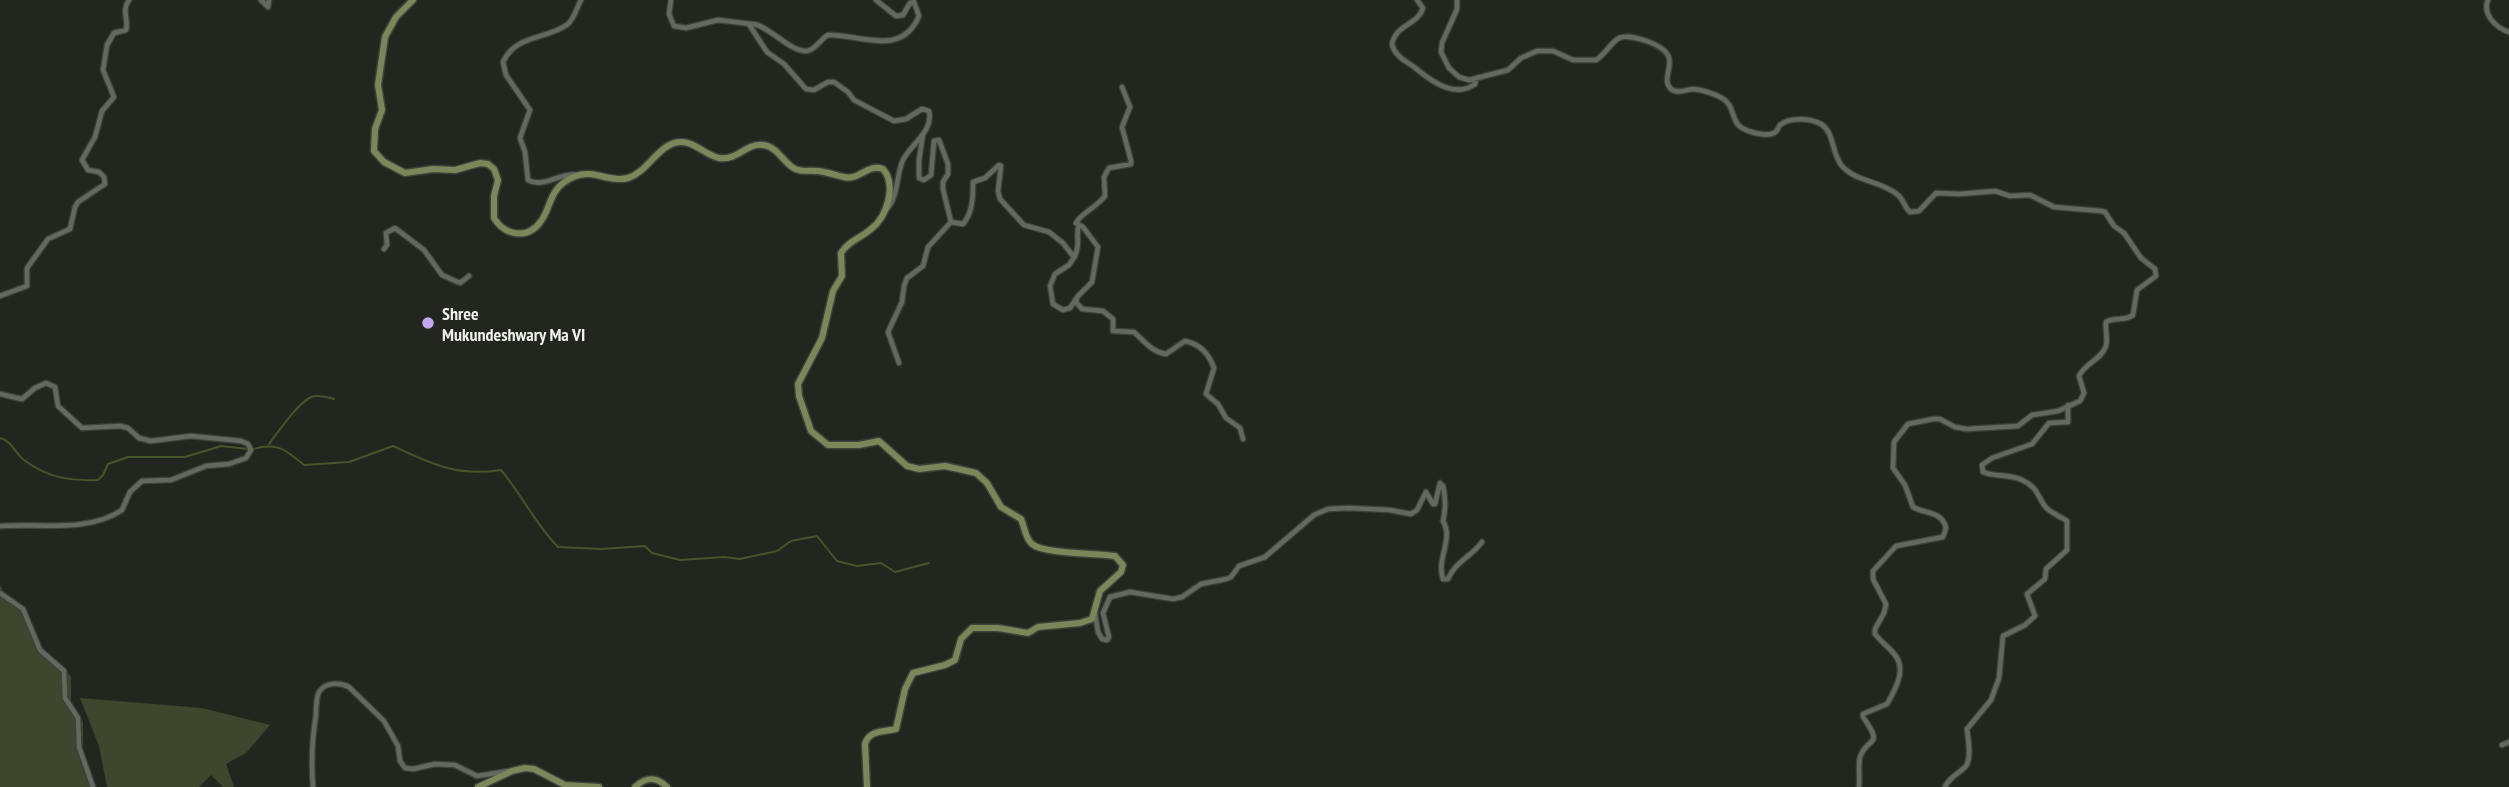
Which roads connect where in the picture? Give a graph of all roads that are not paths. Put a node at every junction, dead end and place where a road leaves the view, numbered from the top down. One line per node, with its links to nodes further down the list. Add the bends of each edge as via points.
1 (129, 0): 23 (street, via 124,11 126,30 114,33 107,45 103,70 114,97 102,111 82,160 88,170 104,177 105,184 78,202 70,229 48,239 27,268 27,286)
2 (261, 0): 3 (street, via 266,7)
3 (269, 0)
4 (413, 0): 16 (street, via 391,24 382,53 378,85 382,110 373,145 379,158 411,173 488,164 498,180 494,218 512,234 535,228 557,189)
5 (581, 0): 16 (street, via 571,22 527,39 503,62 506,75 530,110 520,138 527,180 536,183)
6 (671, 0): 11 (street, via 670,19 677,27 718,20)
7 (876, 0): 11 (street, via 900,16 914,2 919,16 912,30 886,41 828,35 802,51 763,26)
8 (1417, 0): 13 (street, via 1422,14 1395,33 1392,44 1396,54 1440,86 1465,89 1475,84)
9 (1457, 0): 13 (street, via 1441,47 1442,59 1459,77)
10 (2488, 0): 12 (street, via 2487,12 2496,26)
11 (751, 24): 15 (street, via 767,52 806,89 834,82 853,100 894,121 926,109 930,118)
12 (2509, 32)
13 (1476, 78): 27 (street, via 1508,70 1537,51 1596,60 1618,39 1631,36 1664,50 1672,89 1700,90 1722,98 1743,128 1768,134 1793,120 1823,125 1842,166 1898,195 1910,212 1924,208 1936,194 1989,190 2030,195 2054,207 2105,212 2157,276 2137,290 2131,317 2106,323 2106,346 2079,376 2084,397)
14 (1122, 87): 19 (street, via 1130,107 1122,127 1130,164 1109,168 1104,177 1105,196 1078,218)
15 (923, 133): 17 (street, via 905,156 891,204); 18 (street, via 919,178 931,174 934,141 939,140 948,164 943,190)
16 (580, 175): 17 (street, via 626,178 680,142 726,159 761,144 800,171 850,178 873,167 883,169 890,186)
17 (882, 214): 32 (street, via 873,228 841,253 842,276 833,291 822,338 798,384 811,431 828,445 879,440 912,468 971,471 987,483 1001,507 1021,519 1034,546 1115,556 1123,565 1121,572 1100,592)
18 (951, 222): 21 (street, via 966,221 973,183 999,165 1000,199 1024,225 1049,232); 25 (street, via 928,247 923,265 904,286 888,332)
19 (1079, 225): 21 (street); 24 (street, via 1098,247 1092,282)
20 (384, 249): 22 (street, via 386,233 395,228 424,250 446,277 460,283)
21 (1075, 255): 24 (street, via 1055,274 1051,293 1053,304 1063,310)
22 (468, 276)
23 (0, 296)
24 (1077, 298): 28 (street, via 1082,309 1111,316 1113,331 1134,332 1157,352 1166,354 1185,341 1197,345 1214,368 1206,394 1240,428)
25 (899, 363)
26 (0, 394): 29 (street, via 22,399 46,383 55,387 58,406 82,428 120,426 151,442 191,436 241,441 251,450 229,464 206,466 172,480 142,481 130,492 122,510 91,522)
27 (2068, 404): 43 (street, via 2058,411 2032,415 2018,426 1967,429 1940,419 1922,419 1908,424 1896,438 1893,468 1913,507 1940,518 1946,528 1935,540 1896,546 1875,568 1873,579 1885,604 1875,634 1898,659 1900,672 1887,704 1863,714 1874,740 1860,757); 44 (street, via 2068,422 2049,423 2032,444 1982,465 1983,472 2020,479 2033,487 2047,509 2067,521 2068,542 2063,556 2046,569 2045,579 2026,594 2035,616 2003,636 1991,700 1967,729 1969,760)
28 (1243, 439)
29 (0, 526)
30 (1482, 542): 32 (street, via 1443,579 1448,530 1440,483 1435,504 1426,492 1411,514 1339,507 1321,512 1265,557 1182,597 1129,592 1110,597 1103,613 1107,640 1098,632)
31 (0, 593): 36 (street, via 23,609 40,650 64,671 65,698 78,718 79,747)
32 (1095, 612): 42 (street, via 1086,621 1038,627 1028,633 981,628 966,632 955,660 909,678 896,729 867,737)
33 (2509, 742): 34 (street)
34 (2502, 745)
35 (512, 771): 37 (street, via 477,776 455,765 405,768 384,721 349,687 332,684 318,696 311,746); 38 (street); 39 (street, via 534,769 565,785)
36 (93, 787)
37 (313, 787)
38 (478, 787)
39 (599, 787)
40 (635, 787): 41 (street, via 656,779)
41 (667, 787)
42 (867, 787)
43 (1859, 787)
44 (1945, 787)

